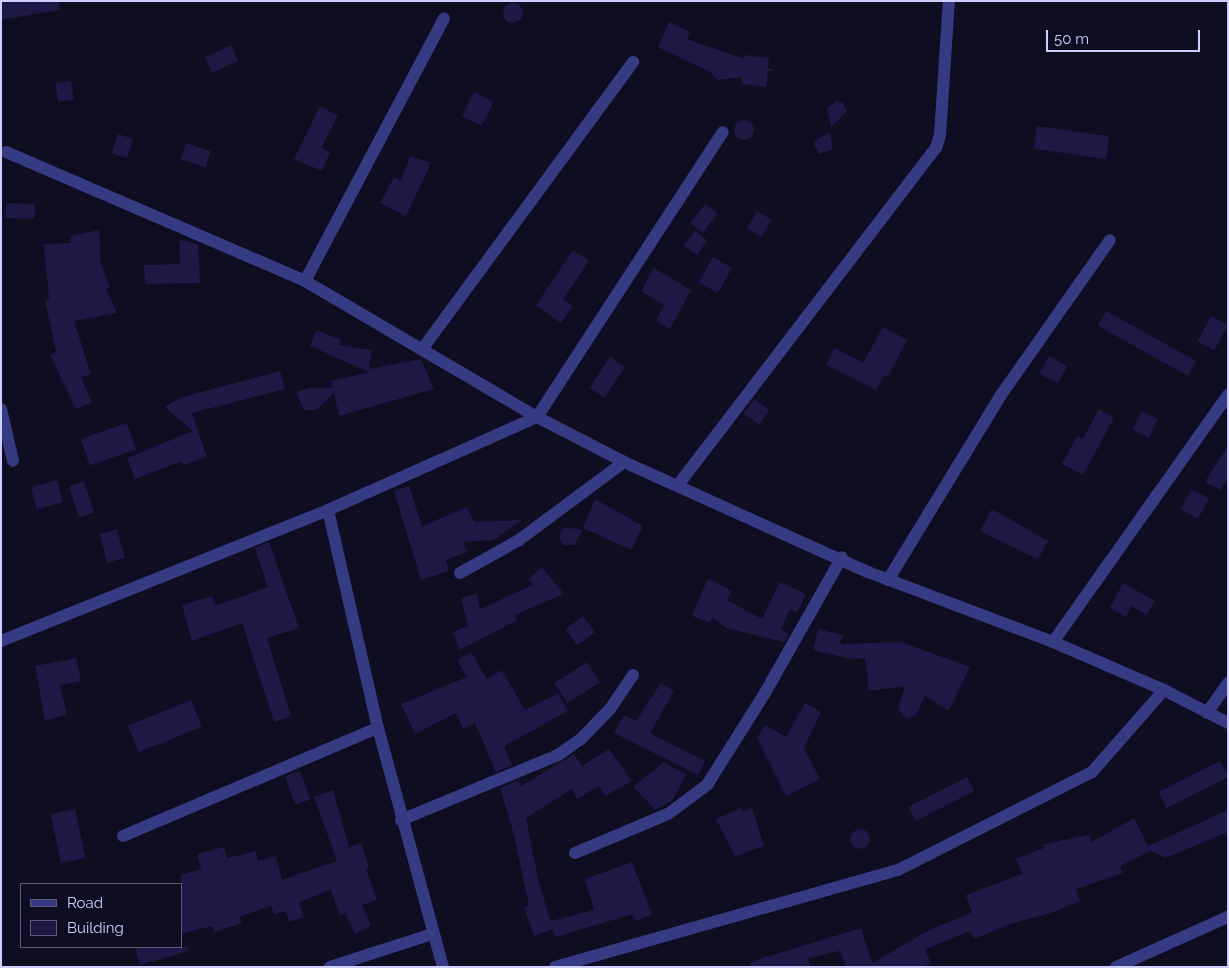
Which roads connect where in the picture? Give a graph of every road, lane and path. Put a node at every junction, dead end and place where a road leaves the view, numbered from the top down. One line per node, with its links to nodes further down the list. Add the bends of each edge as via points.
1 (949, 1): 14 (street, via 940,135 936,148)
2 (444, 18): 7 (street)
3 (633, 62): 8 (street)
4 (723, 132): 11 (street)
5 (3, 150): 7 (street)
6 (1110, 240): 18 (street, via 1001,395)
7 (305, 281): 8 (street)
8 (423, 348): 11 (street)
9 (1228, 395): 20 (street)
10 (1, 409): 12 (street)
11 (537, 417): 13 (street); 15 (street)
12 (12, 461)
13 (624, 462): 14 (street); 17 (street, via 519,540)
14 (678, 485): 16 (street)
15 (328, 510): 19 (street); 26 (street)
16 (842, 557): 18 (street); 29 (street, via 766,692 707,785 668,814)
17 (460, 573)
18 (888, 580): 20 (street)
19 (1, 641)
20 (1053, 642): 23 (street)
21 (633, 675): 27 (street, via 610,709 581,739 558,755)
22 (1228, 683): 24 (street)
23 (1164, 690): 24 (street); 34 (street, via 1092,772 898,870)
24 (1207, 713): 25 (street)
25 (1228, 723)
26 (378, 728): 27 (street); 28 (street)
27 (401, 820): 31 (street)
28 (123, 836)
29 (575, 852)
30 (1228, 917): 35 (street)
31 (432, 934): 32 (street); 33 (street)
32 (330, 967)
33 (443, 967)
34 (556, 967)
35 (1116, 967)

